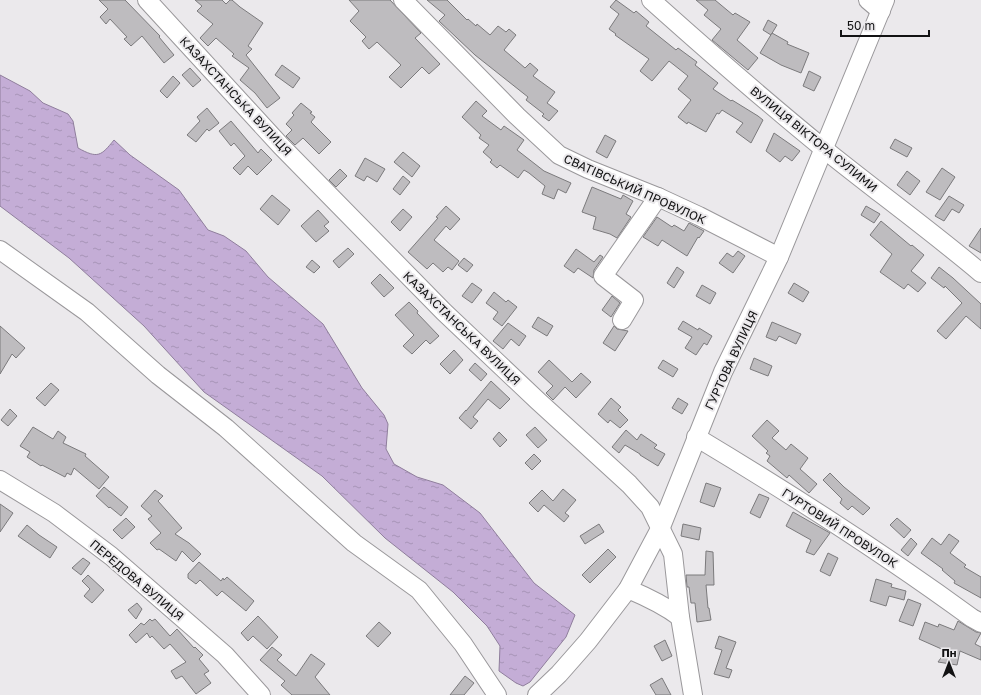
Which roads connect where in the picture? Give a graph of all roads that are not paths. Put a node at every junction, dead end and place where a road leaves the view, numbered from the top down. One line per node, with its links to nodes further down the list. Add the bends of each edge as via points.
1 (147, 0): 13 (street, КАЗАХСТАНСЬКА ВУЛИЦЯ, via 281,146 444,312 628,484 650,508)
2 (403, 0): 6 (street, СВАТІВСЬКИЙ ПРОВУЛОК, via 559,155)
3 (651, 0): 5 (street, ВУЛИЦЯ ВІКТОРА СУЛИМИ, via 737,77)
4 (878, 4): 5 (street, ГУРТОВА ВУЛИЦЯ)
5 (824, 149): 8 (street, ГУРТОВА ВУЛИЦЯ); 9 (street, ВУЛИЦЯ ВІКТОРА СУЛИМИ)
6 (658, 197): 8 (street, СВАТІВСЬКИЙ ПРОВУЛОК); 10 (street, via 603,276 634,300)
7 (0, 250): 18 (street, via 87,312 158,375 226,428 354,543 418,590 463,644)
8 (778, 258): 11 (street, ГУРТОВА ВУЛИЦЯ, via 723,372)
9 (981, 273)
10 (622, 320)
11 (696, 437): 13 (street, ГУРТОВА ВУЛИЦЯ); 16 (street, ГУРТОВИЙ ПРОВУЛОК, via 855,536)
12 (0, 480): 17 (street, ПЕРЕДОВА ВУЛИЦЯ, via 54,513 111,556 225,655)
13 (661, 527): 14 (street, ГУРТОВА ВУЛИЦЯ); 15 (street, КАЗАХСТАНСЬКА ВУЛИЦЯ, via 674,554)
14 (628, 589): 15 (street, via 653,599); 19 (street, ГУРТОВА ВУЛИЦЯ, via 588,641)
15 (680, 617): 20 (street, КАЗАХСТАНСЬКА ВУЛИЦЯ)
16 (981, 623)
17 (261, 695)
18 (496, 695)
19 (537, 695)
20 (694, 695)

